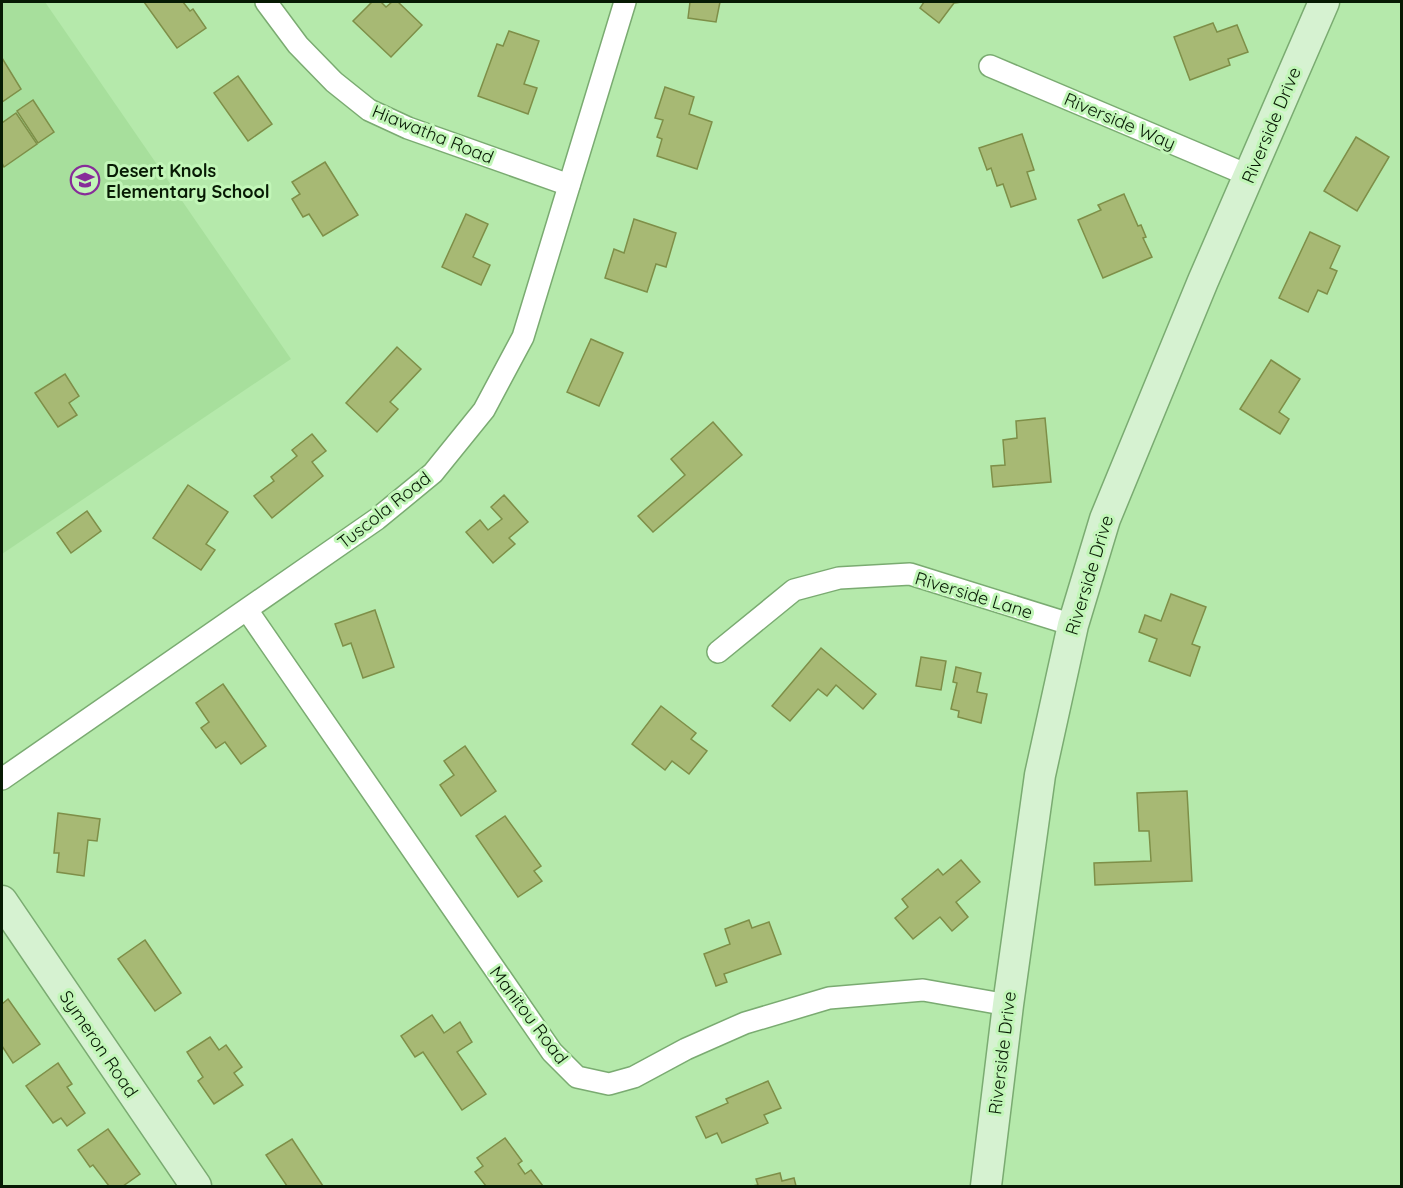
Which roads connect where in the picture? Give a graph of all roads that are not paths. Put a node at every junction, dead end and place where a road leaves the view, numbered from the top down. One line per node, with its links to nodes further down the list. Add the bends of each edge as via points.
1 (266, 2): 6 (street, Hiawatha Road, via 305,52 369,110 408,128)
2 (625, 2): 6 (street, Tuscola Road)
3 (1324, 2): 5 (street, Riverside Drive)
4 (990, 66): 5 (street, Riverside Way)
5 (1250, 176): 8 (street, Riverside Drive, via 1198,291 1105,519)
6 (569, 185): 7 (street, Tuscola Road, via 523,337 484,410 433,473 376,519)
7 (247, 610): 10 (street, Tuscola Road); 12 (street, Manitou Road, via 552,1052 577,1077 609,1084 634,1077 744,1023 829,998 923,990)
8 (1073, 625): 9 (street, Riverside Lane, via 910,574 839,578 794,590); 12 (street, Riverside Drive, via 1040,775)
9 (718, 652)
10 (2, 778)
11 (2, 901): 13 (street, Symeron Road)
12 (1008, 1005): 14 (street, Riverside Drive)
13 (196, 1186)
14 (986, 1186)

